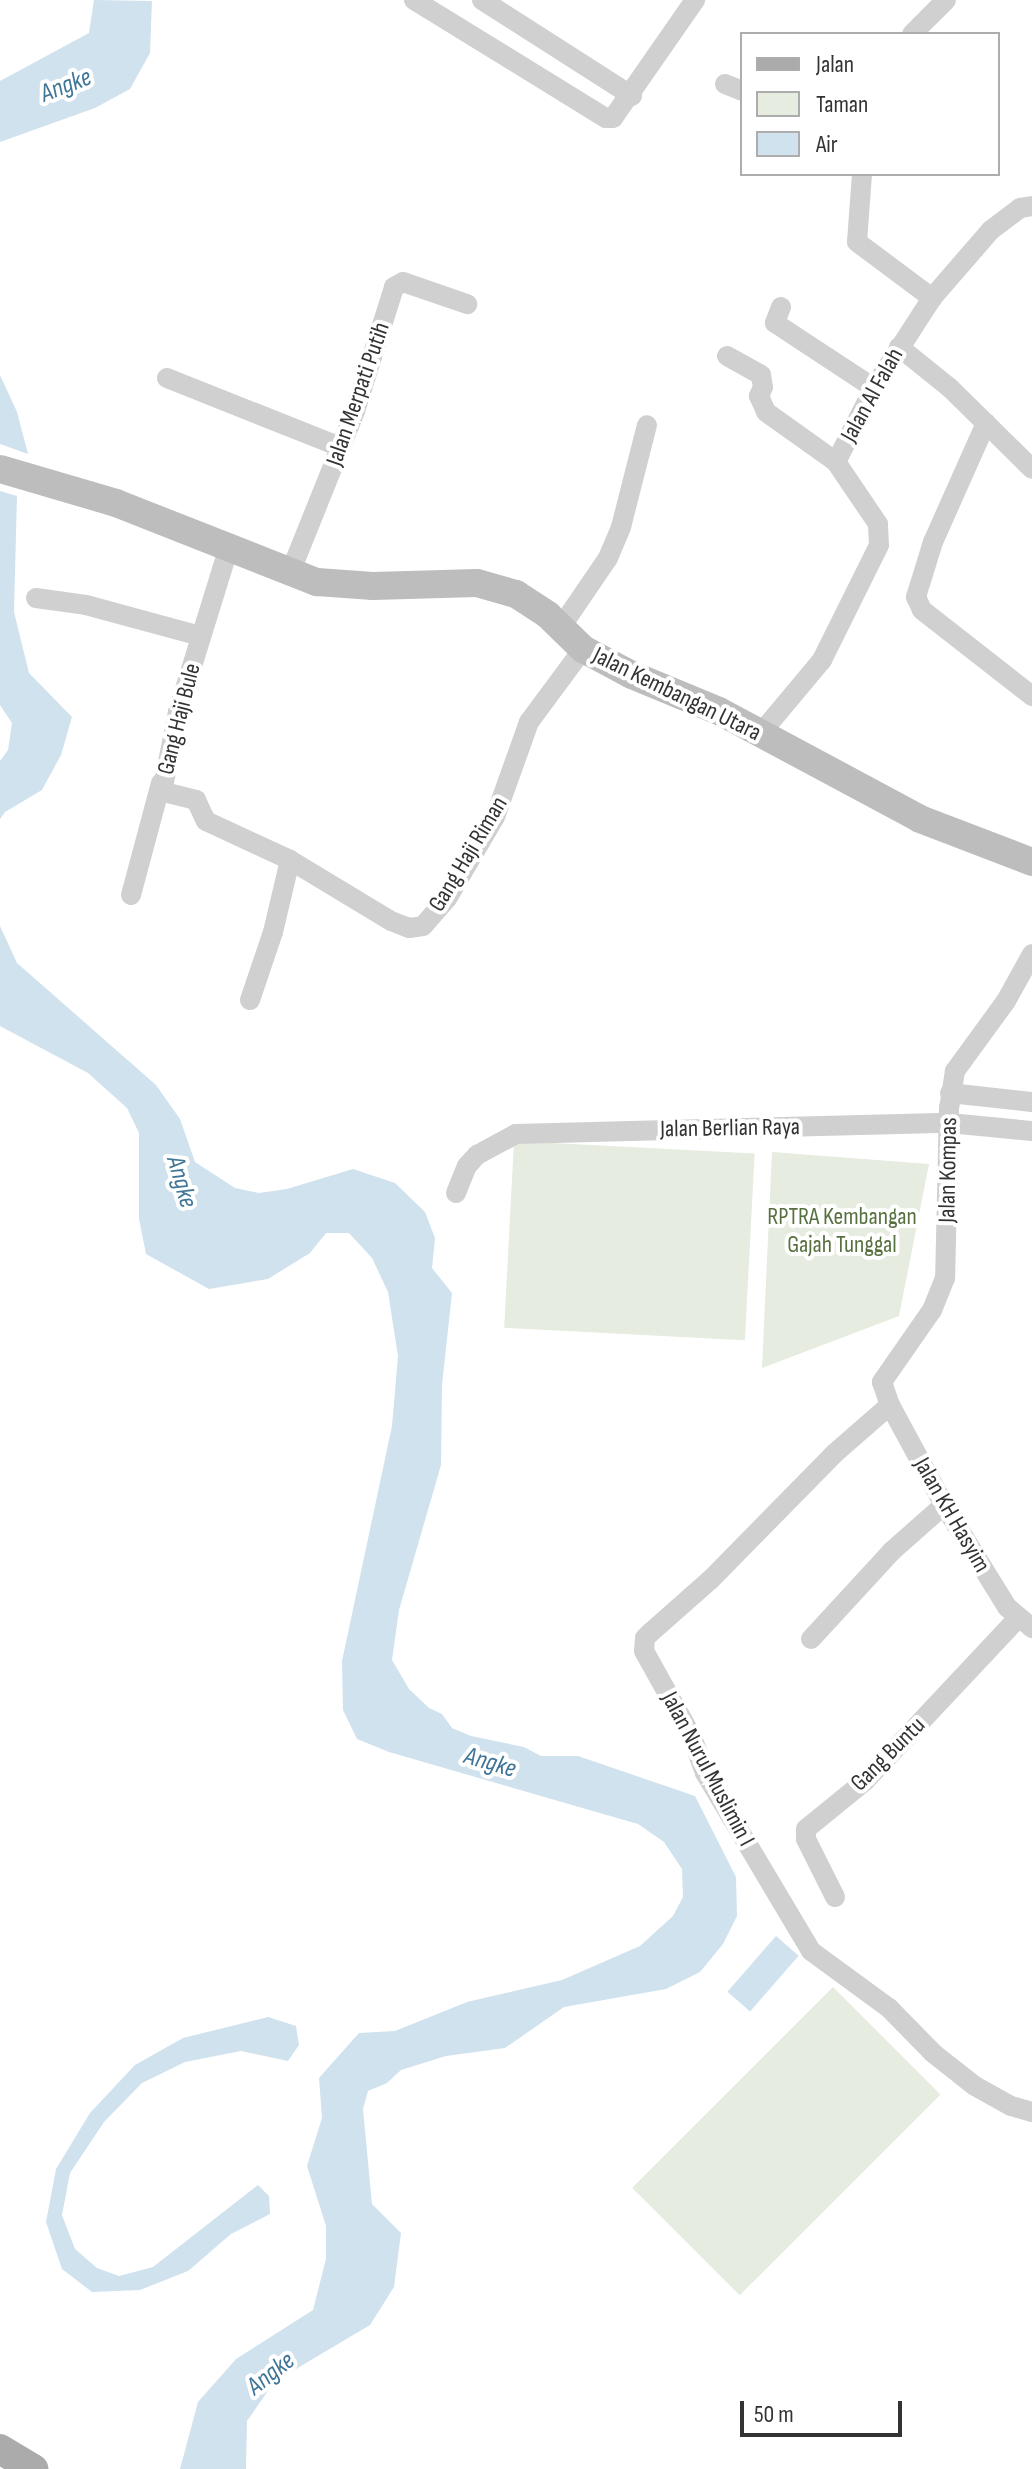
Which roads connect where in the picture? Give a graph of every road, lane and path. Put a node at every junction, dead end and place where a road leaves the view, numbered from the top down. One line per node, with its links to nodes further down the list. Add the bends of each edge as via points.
1 (414, 0): 6 (street, via 606,118 618,115)
2 (695, 0): 6 (street)
3 (946, 0): 5 (street)
4 (494, 3): 6 (street)
5 (914, 32)
6 (632, 96)
7 (862, 176): 9 (street, via 857,242)
8 (1032, 206): 9 (street, Jalan Al Falah, via 1020,208 991,230)
9 (932, 298): 12 (street, Jalan Al Falah)
10 (467, 304): 18 (street, Jalan Merpati Putih, via 397,284)
11 (781, 307): 15 (street, via 775,323)
12 (899, 347): 15 (street, Jalan Al Falah); 16 (street)
13 (727, 356): 19 (street, via 761,375 759,396 766,412)
14 (167, 378): 18 (street)
15 (874, 388): 19 (street, Jalan Al Falah)
16 (986, 423): 21 (street); 28 (street, via 933,542 916,597 922,610)
17 (647, 425): 25 (street, via 608,558)
18 (340, 447): 23 (street, Jalan Merpati Putih)
19 (836, 462): 29 (street, Jalan Al Falah, via 878,524 879,545 822,660)
20 (0, 469): 22 (street, Jalan Kembangan Utara, via 116,503)
21 (1032, 469)
22 (228, 550): 23 (street, Jalan Kembangan Utara); 26 (street, Gang Haji Bule)
23 (290, 573): 25 (street, Jalan Kembangan Utara, via 345,585 477,583 528,599)
24 (36, 598): 26 (street, via 86,605)
25 (561, 627): 27 (street, Jalan Kembangan Utara)
26 (200, 636): 30 (street, Gang Haji Bule)
27 (583, 649): 29 (street, Jalan Kembangan Utara); 32 (street, Gang Haji Riman, via 529,722 495,817 448,897 423,926 409,928 391,921)
28 (1032, 696)
29 (761, 733): 31 (street, Jalan Kembangan Utara, via 920,819)
30 (161, 783): 32 (street, Gang Haji Bule, via 168,793 198,802 206,821); 33 (street)
31 (1029, 854)
32 (290, 860): 35 (street)
33 (131, 895)
34 (1032, 954): 36 (street, Jalan Kompas, via 1006,1001 962,1058)
35 (250, 1000)
36 (950, 1093): 37 (street); 38 (street, Jalan Kompas)
37 (1032, 1102)
38 (949, 1123): 39 (street, Jalan Berlian Raya); 40 (street, Jalan Berlian Raya, via 516,1134 477,1155); 41 (street, Jalan Kompas, via 943,1286 932,1310 887,1371 882,1382)
39 (1032, 1131)
40 (456, 1193)
41 (887, 1399): 42 (street, Jalan KH Hasyim); 46 (street, Jalan Nurul Muslimin I, via 710,1580 645,1638 644,1651 692,1737 705,1773 811,1951 889,2008 975,2086)
42 (944, 1505): 43 (street, Jalan KH Hasyim); 44 (street, via 892,1551)
43 (1025, 1623): 45 (street, Gang Buntu, via 865,1781 806,1829)
44 (811, 1639)
45 (835, 1897)
46 (1032, 2112)
47 (0, 2449): 48 (main road)
48 (33, 2469)

